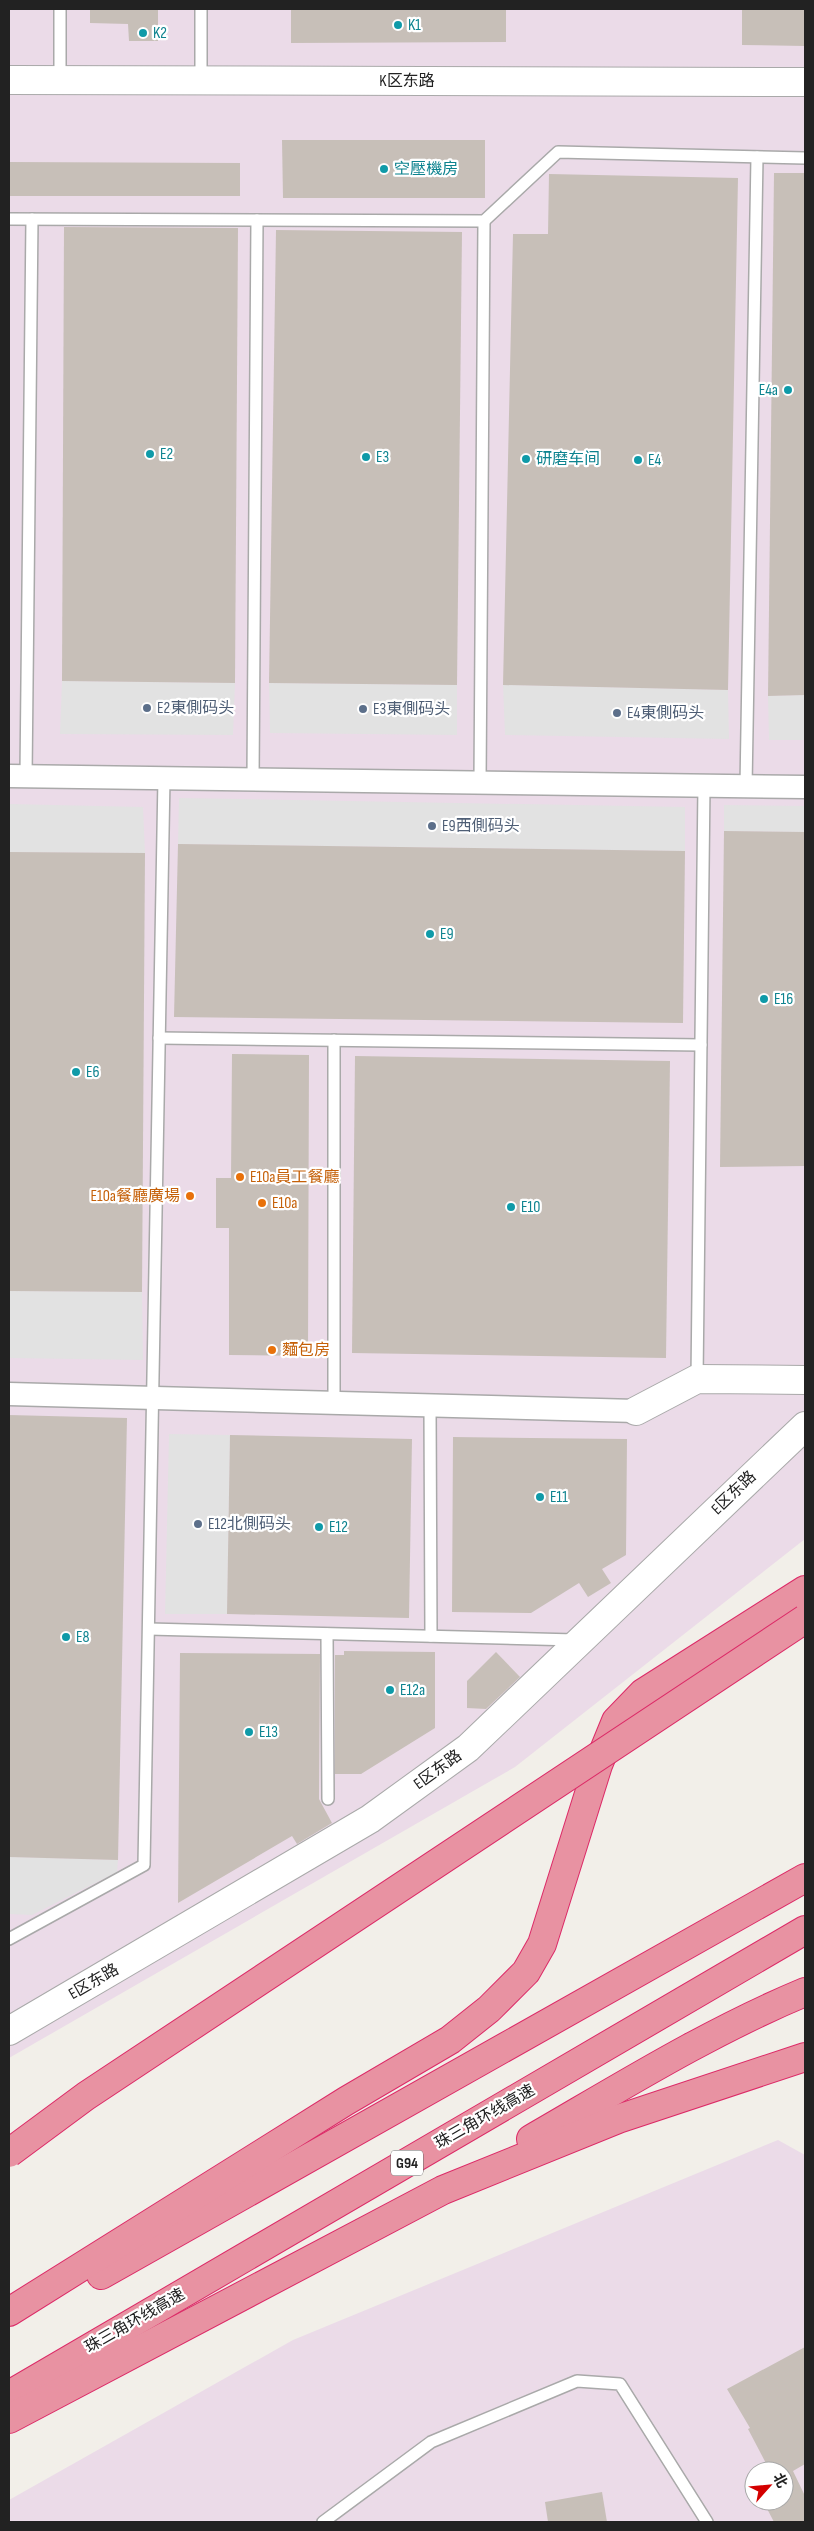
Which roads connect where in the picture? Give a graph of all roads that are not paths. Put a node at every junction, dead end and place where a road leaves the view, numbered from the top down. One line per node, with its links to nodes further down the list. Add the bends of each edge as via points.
1 (60, 9): 4 (lane)
2 (201, 9): 5 (lane)
3 (9, 80): 4 (street, K区东路)
4 (60, 80): 5 (street, K区东路)
5 (201, 81): 6 (street, K区东路)
6 (805, 82)
7 (757, 157): 8 (lane); 12 (lane, via 558,152); 18 (lane)
8 (805, 158)
9 (9, 219): 10 (lane)
10 (32, 219): 11 (lane); 13 (lane)
11 (257, 220): 12 (lane); 15 (lane)
12 (484, 221): 16 (lane)
13 (17, 776): 14 (street)
14 (164, 778): 15 (street); 20 (lane)
15 (253, 779): 16 (street)
16 (480, 782): 17 (street)
17 (704, 785): 18 (street); 22 (lane)
18 (746, 786): 19 (street)
19 (805, 787)
20 (159, 1038): 21 (lane); 26 (lane)
21 (334, 1040): 22 (lane); 27 (lane)
22 (701, 1045): 23 (lane)
23 (697, 1379): 24 (street); 29 (street)
24 (805, 1380)
25 (9, 1394): 26 (street)
26 (153, 1398): 27 (street); 33 (lane)
27 (334, 1403): 28 (street)
28 (430, 1406): 29 (street); 35 (lane)
29 (636, 1411)
30 (805, 1426): 36 (street, E区东路)
31 (805, 1590): 48 (highway, via 643,1693 616,1721 598,1765 542,1944 526,1972 489,2010 450,2040 346,2101)
32 (805, 1619): 46 (highway, bridge, via 86,2096)
33 (149, 1629): 34 (lane); 40 (lane, via 144,1865)
34 (327, 1634): 35 (lane); 37 (lane)
35 (431, 1636): 36 (lane)
36 (581, 1640): 44 (street, E区东路, via 468,1748 370,1819)
37 (328, 1799)
38 (805, 1878): 49 (highway)
39 (9, 1930): 40 (lane)
40 (25, 1930): 42 (lane)
41 (805, 1930): 50 (highway, 珠三角环线高速 / G94)
42 (9, 1939)
43 (805, 1992): 47 (highway, via 735,2023 675,2055)
44 (9, 2031)
45 (805, 2056): 47 (highway, via 618,2119)
46 (9, 2153)
47 (443, 2190): 51 (highway)
48 (9, 2312)
49 (9, 2326)
50 (9, 2395)
51 (9, 2419)
52 (323, 2522): 53 (lane, via 431,2442 577,2381 620,2384)
53 (707, 2522)

